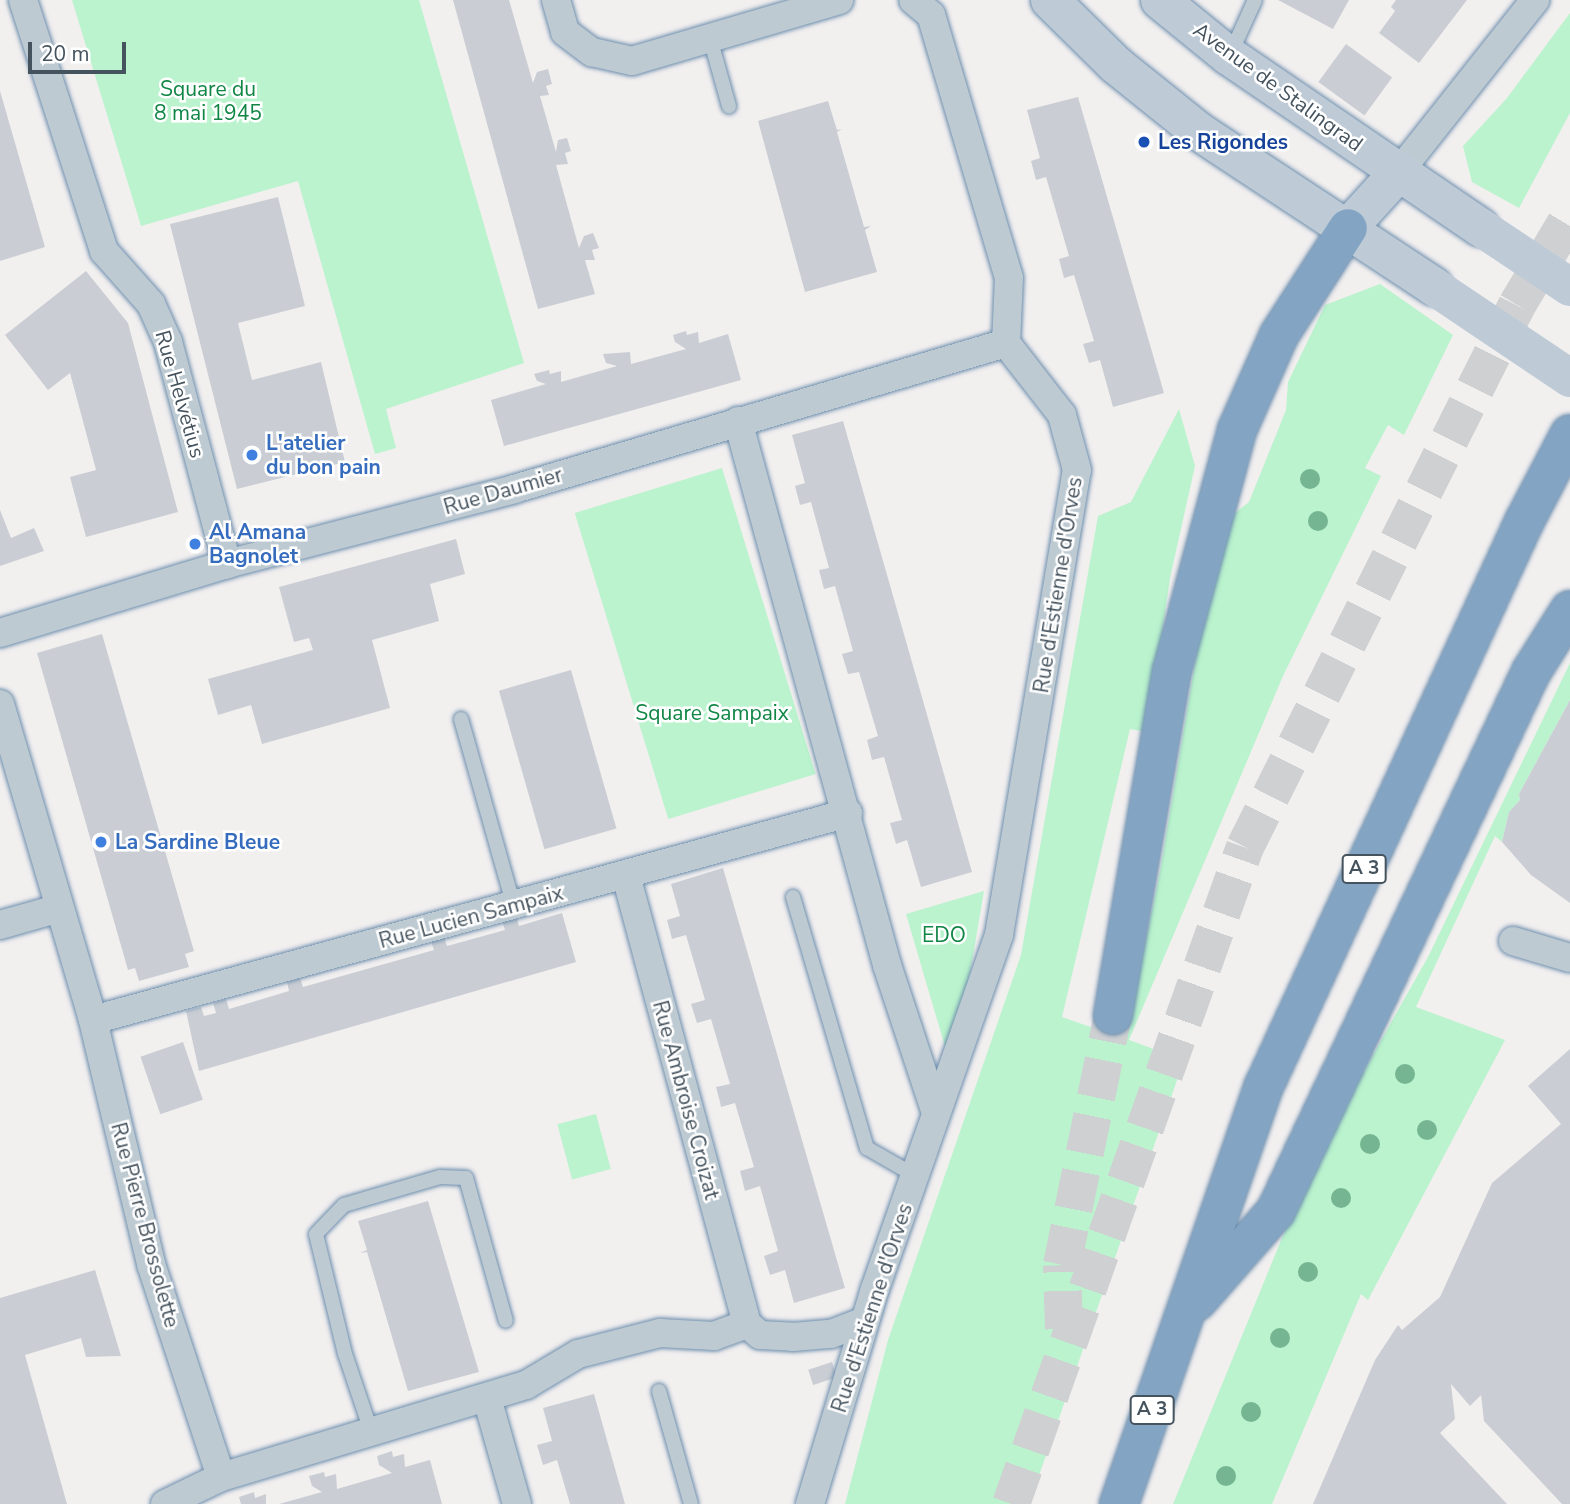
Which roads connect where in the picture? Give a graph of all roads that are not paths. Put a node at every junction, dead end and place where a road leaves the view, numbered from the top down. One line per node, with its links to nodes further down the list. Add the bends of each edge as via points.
1 (23, 0): 19 (street, Rue Helvétius, via 88,215 104,251 151,303 168,342)
2 (556, 0): 9 (street, via 565,32 592,52 632,61)
3 (839, 0): 9 (street)
4 (914, 0): 15 (street, via 931,15 1009,278)
5 (1050, 0): 13 (main road, via 1116,65 1198,131)
6 (1160, 0): 10 (main road, Avenue de Stalingrad)
7 (1255, 0): 10 (lane)
8 (1535, 0): 12 (street)
9 (710, 38): 11 (lane)
10 (1229, 56): 12 (main road, Avenue de Stalingrad)
11 (729, 106)
12 (1398, 173): 13 (main road); 14 (main road, Avenue de Stalingrad, bridge)
13 (1348, 228): 16 (main road, bridge); 32 (highway, via 1279,335 1237,430 1172,671)
14 (1570, 287)
15 (1006, 343): 17 (street, Rue Daumier); 34 (street, Rue d'Estienne d'Orves, via 1062,415 1077,470 1011,881 999,935)
16 (1570, 378)
17 (738, 421): 19 (street, Rue Daumier, via 514,489); 24 (street)
18 (1570, 434): 36 (highway, A 3, via 1524,522 1264,1086)
19 (227, 564): 21 (street, Rue Daumier)
20 (1570, 610): 36 (highway, via 1531,672 1276,1211)
21 (0, 633)
22 (0, 704): 28 (street, Rue Pierre Brossolette)
23 (461, 719): 27 (lane)
24 (848, 813): 25 (street, Rue Lucien Sampaix); 34 (street, via 887,965)
25 (626, 876): 27 (street, Rue Lucien Sampaix); 39 (street, Rue Ambroise Croizat)
26 (793, 897): 35 (lane, via 867,1148)
27 (514, 905): 33 (street, Rue Lucien Sampaix)
28 (60, 908): 29 (street); 33 (street, Rue Pierre Brossolette)
29 (0, 925)
30 (1513, 941): 31 (street)
31 (1570, 958)
32 (1113, 1015)
33 (93, 1020): 43 (street, Rue Pierre Brossolette, via 151,1264)
34 (936, 1113): 35 (street, Rue d'Estienne d'Orves)
35 (914, 1175): 38 (street, Rue d'Estienne d'Orves)
36 (1184, 1315): 48 (highway, A 3)
37 (506, 1321): 42 (lane, via 466,1178 440,1177 344,1205 316,1234 345,1354)
38 (865, 1321): 39 (street, via 831,1334 793,1337 760,1335); 47 (street, Rue d'Estienne d'Orves)
39 (747, 1325): 41 (street, via 714,1336 660,1333 578,1354 526,1385)
40 (659, 1391): 46 (lane)
41 (487, 1398): 42 (street); 45 (street)
42 (373, 1434): 43 (street)
43 (222, 1478): 44 (street)
44 (165, 1504)
45 (517, 1504)
46 (691, 1504)
47 (810, 1504)
48 (1119, 1504)

